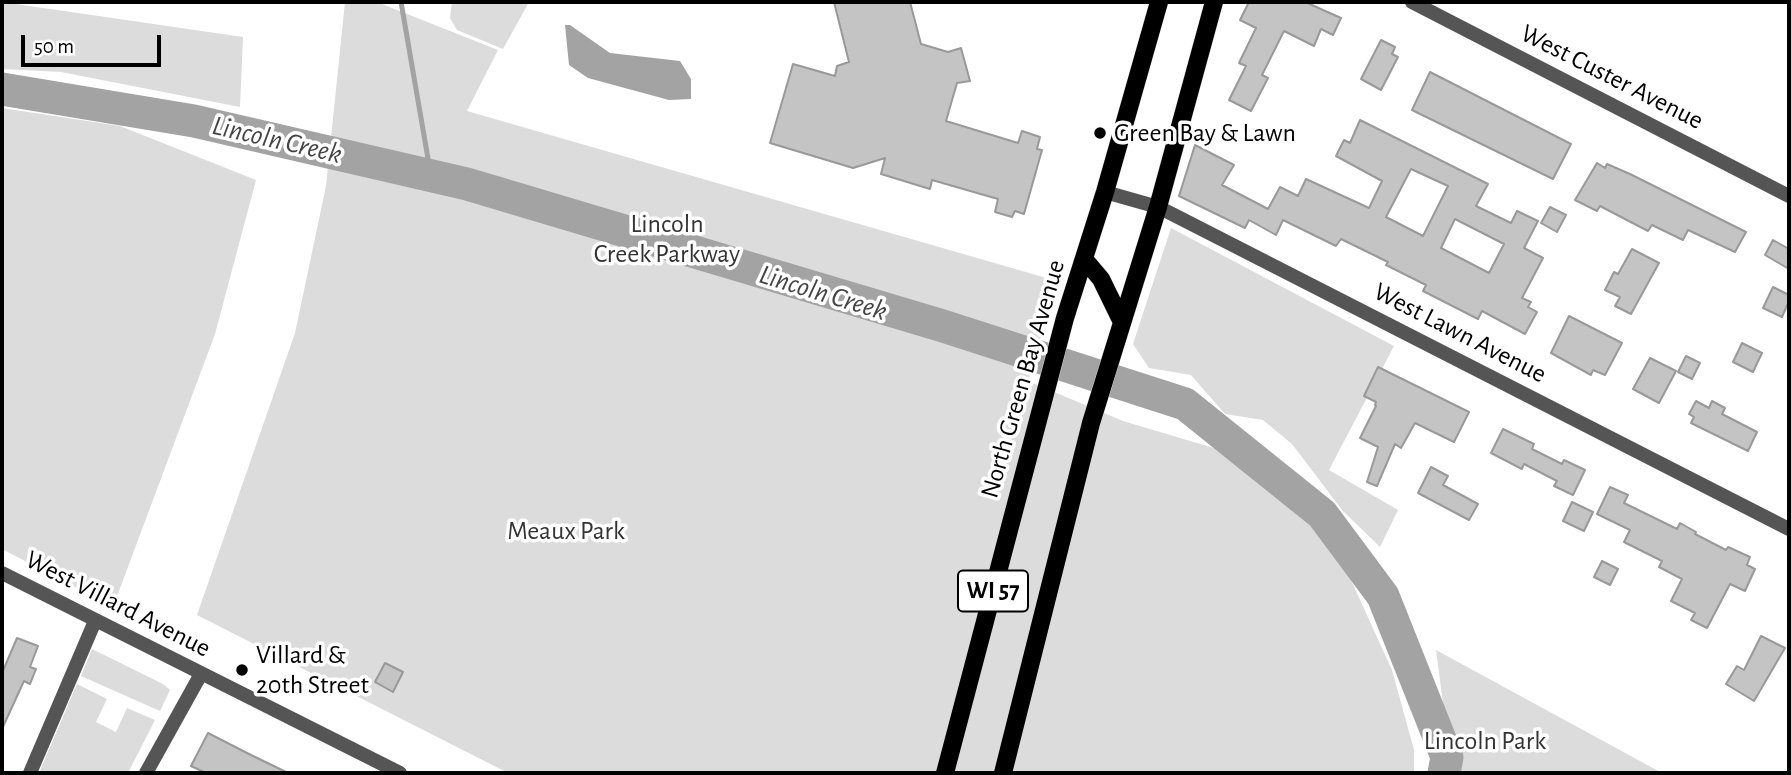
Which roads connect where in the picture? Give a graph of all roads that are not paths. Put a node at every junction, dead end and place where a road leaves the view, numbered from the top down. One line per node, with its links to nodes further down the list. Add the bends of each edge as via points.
1 (1159, 2): 4 (main road, North Green Bay Avenue / WI 57)
2 (1214, 2): 6 (main road, WI 57)
3 (1412, 2): 5 (street, West Custer Avenue)
4 (1105, 192): 6 (street, West Lawn Avenue); 7 (main road, North Green Bay Avenue / WI 57)
5 (1789, 196)
6 (1158, 207): 8 (main road, WI 57); 9 (street, West Lawn Avenue)
7 (1084, 260): 8 (main road, via 1101,279); 16 (main road, North Green Bay Avenue / WI 57, via 1040,408)
8 (1119, 327): 17 (main road, WI 57)
9 (1789, 529)
10 (2, 573): 11 (street, West Villard Avenue)
11 (95, 621): 12 (street, West Villard Avenue); 13 (street)
12 (201, 674): 14 (street); 15 (street, West Villard Avenue)
13 (30, 773)
14 (146, 773)
15 (400, 773)
16 (945, 773)
17 (1003, 773)

